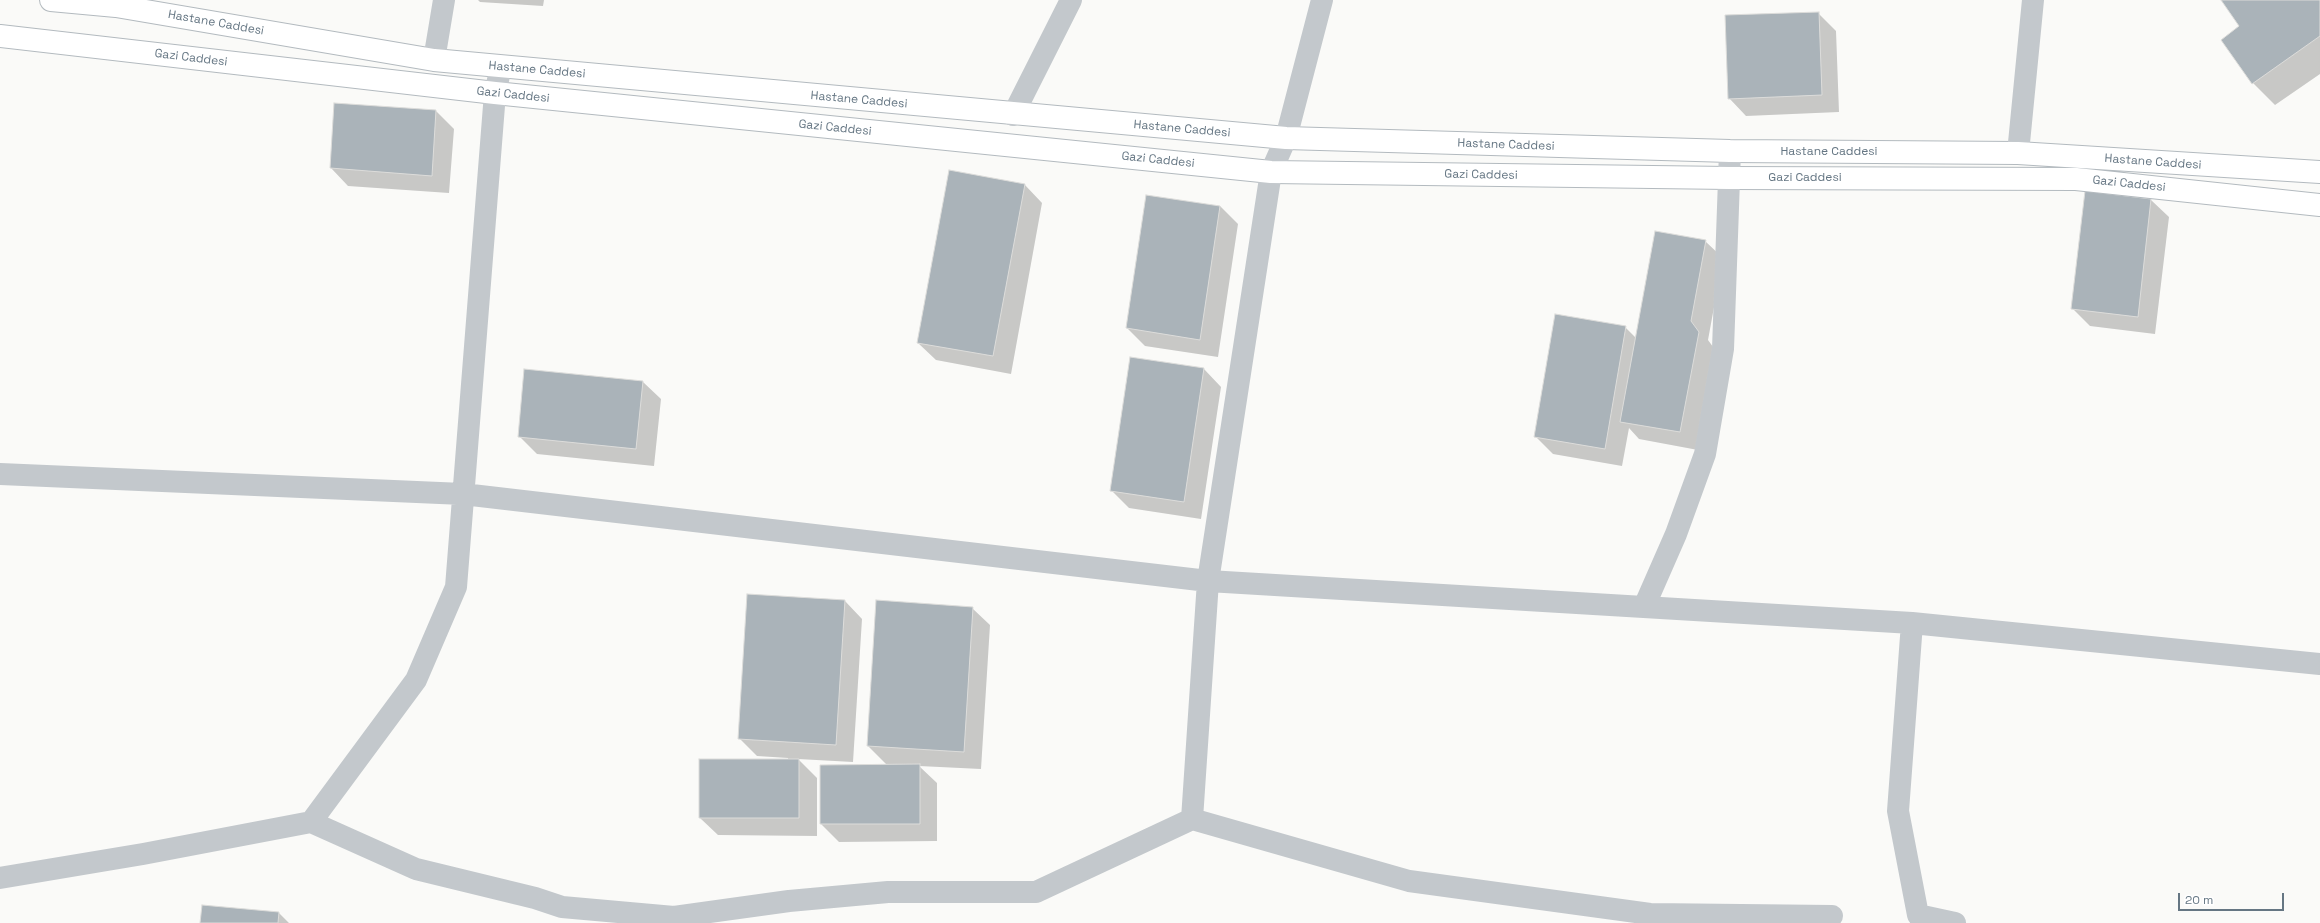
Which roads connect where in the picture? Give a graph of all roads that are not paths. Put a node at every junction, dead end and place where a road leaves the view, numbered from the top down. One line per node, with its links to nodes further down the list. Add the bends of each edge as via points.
1 (51, 0): 6 (main road, Hastane Caddesi)
2 (444, 0): 8 (street)
3 (1071, 0): 11 (street)
4 (1322, 0): 12 (street)
5 (2033, 0): 14 (street)
6 (117, 3): 8 (main road, Hastane Caddesi)
7 (0, 36): 10 (main road, Gazi Caddesi)
8 (434, 60): 9 (main road, Hastane Caddesi)
9 (501, 67): 10 (street); 11 (main road, Hastane Caddesi)
10 (495, 93): 15 (main road, Gazi Caddesi); 20 (street)
11 (1013, 114): 12 (main road, Hastane Caddesi)
12 (1286, 138): 13 (main road, Hastane Caddesi); 15 (street)
13 (1730, 151): 14 (main road, Hastane Caddesi); 17 (street)
14 (2018, 153): 16 (main road, Hastane Caddesi)
15 (1271, 172): 17 (main road, Gazi Caddesi); 21 (street)
16 (2320, 172)
17 (1729, 178): 18 (main road, Gazi Caddesi, via 2076,179); 22 (street, via 1724,349 1704,454 1676,534)
18 (2320, 205)
19 (0, 474): 20 (street)
20 (463, 494): 21 (street); 26 (street, via 456,587 416,680)
21 (1208, 581): 22 (street); 25 (street)
22 (1644, 607): 23 (street)
23 (1912, 623): 24 (street); 31 (street, via 1898,810 1918,915)
24 (2320, 664)
25 (1192, 819): 28 (street, via 1036,892 888,892 789,901 674,917); 30 (street, via 1409,881)
26 (311, 822): 27 (street); 28 (street, via 416,869 535,898)
27 (0, 878)
28 (561, 915)
29 (1832, 916): 30 (street)
30 (1652, 918)
31 (1955, 923)

